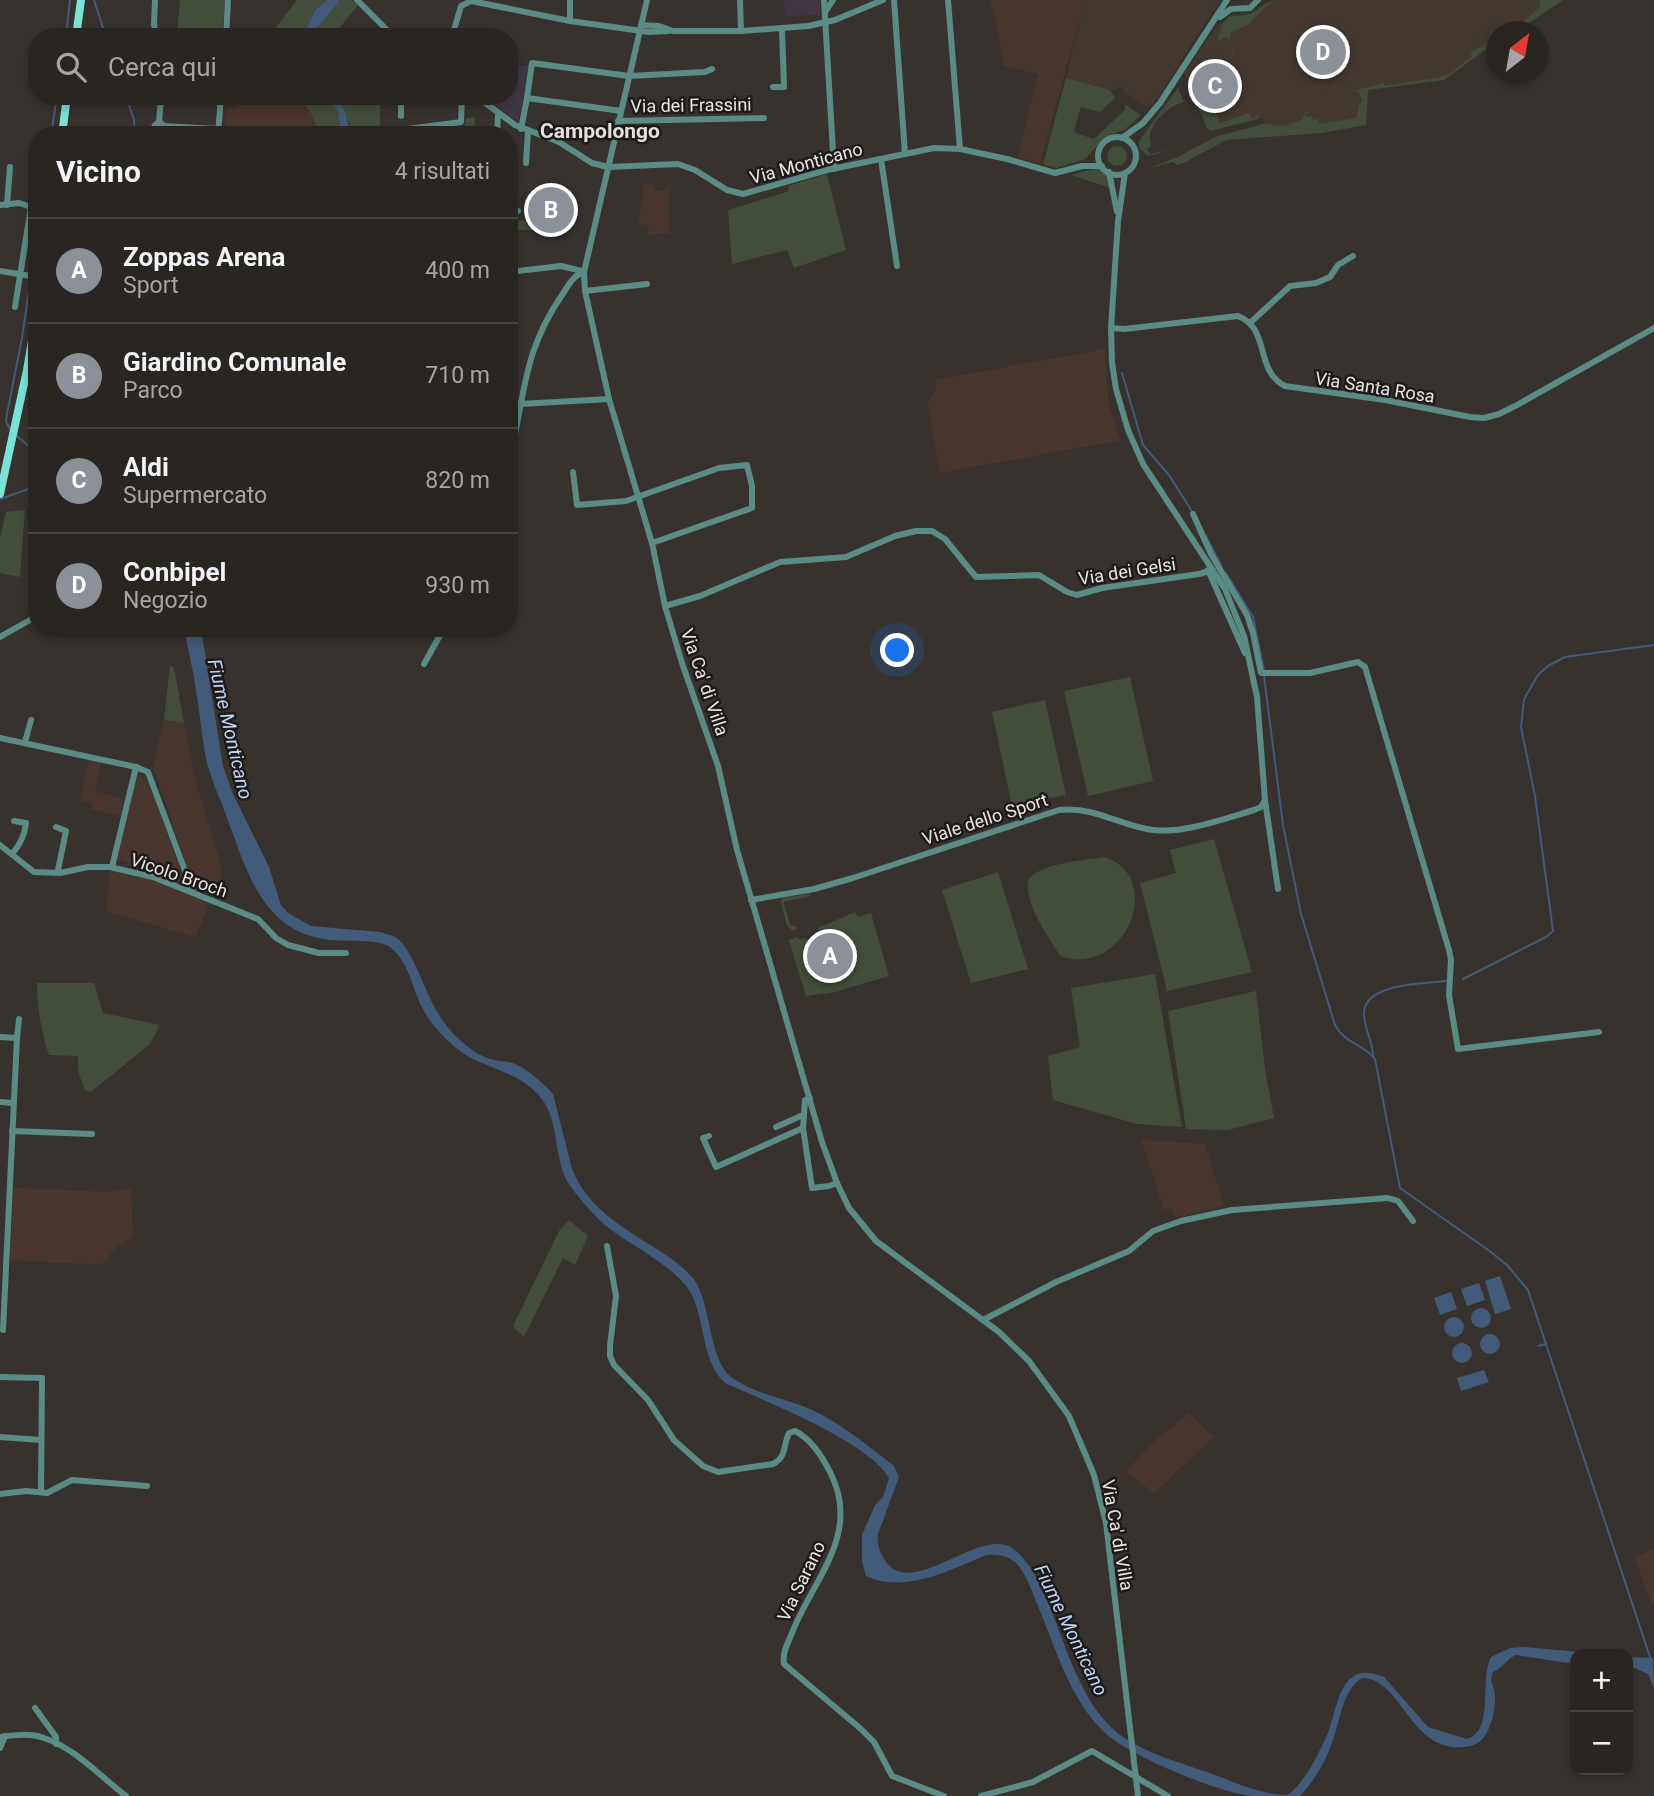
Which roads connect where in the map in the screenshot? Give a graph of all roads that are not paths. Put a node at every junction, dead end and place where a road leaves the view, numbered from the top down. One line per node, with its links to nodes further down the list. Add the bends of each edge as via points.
1 (81, 0): 22 (main road)
2 (155, 0): 23 (street)
3 (229, 0): 24 (street)
4 (357, 0): 25 (street)
5 (570, 0): 18 (street)
6 (648, 0): 16 (street)
7 (740, 0): 30 (street)
8 (824, 0): 17 (street)
9 (834, 0): 17 (street)
10 (883, 0): 20 (street)
11 (894, 0): 58 (street)
12 (948, 0): 56 (street)
13 (1228, 0): 15 (street); 19 (street)
14 (1258, 0): 15 (street, via 1250,8)
15 (1237, 8): 19 (street)
16 (645, 12): 21 (street); 27 (street)
17 (825, 12): 20 (street)
18 (570, 21): 26 (street, via 476,1 464,2); 27 (street)
19 (1213, 22): 46 (street)
20 (825, 23): 28 (street); 65 (street)
21 (659, 26): 27 (street); 29 (street)
22 (77, 28)
23 (155, 28)
24 (227, 28)
25 (385, 28)
26 (455, 28)
27 (641, 28): 29 (street); 32 (street)
28 (782, 29): 30 (street); 33 (street, via 784,87)
29 (670, 31): 30 (street)
30 (741, 31)
31 (712, 69): 32 (street)
32 (629, 76): 34 (street, via 532,63); 41 (street)
33 (773, 87)
34 (527, 98): 41 (street); 53 (street)
35 (67, 105): 48 (main road)
36 (161, 105): 49 (street, via 161,125)
37 (220, 105): 50 (street)
38 (401, 105): 43 (street)
39 (462, 105): 47 (street, via 461,122)
40 (487, 105): 42 (street, Via Monticano)
41 (621, 111): 45 (street)
42 (498, 114): 52 (street); 53 (street, Via Monticano)
43 (401, 116)
44 (764, 118): 45 (street, Via dei Frassini)
45 (618, 121): 64 (street)
46 (1143, 122): 54 (street); 55 (street)
47 (444, 124): 51 (street)
48 (63, 126)
49 (169, 126)
50 (218, 126)
51 (430, 126)
52 (497, 126)
53 (525, 130): 60 (street); 64 (street, Via Monticano)
54 (1122, 138): 55 (street); 57 (street, via 1105,141)
55 (1132, 145): 67 (street, via 1135,162)
56 (960, 149): 58 (street, Via Monticano); 61 (street, Via Monticano, via 1055,173)
57 (1099, 152): 61 (street); 62 (street)
58 (905, 154): 59 (street, Via Monticano)
59 (881, 159): 65 (street, Via Monticano); 75 (street)
60 (526, 163)
61 (1082, 166): 62 (street, Via Monticano)
62 (1102, 166): 66 (street)
63 (10, 167): 70 (street)
64 (607, 167): 65 (street, Via Monticano, via 678,164 743,194); 78 (street)
65 (834, 169)
66 (1109, 172): 67 (street); 68 (street)
67 (1125, 173): 69 (street)
68 (1112, 184): 69 (street); 72 (street)
69 (1122, 193): 72 (street)
70 (4, 205): 71 (street)
71 (28, 206)
72 (1118, 221): 85 (street)
73 (28, 241): 79 (street)
74 (1353, 256): 84 (street, via 1330,277 1290,286)
75 (897, 266)
76 (0, 271): 79 (street)
77 (518, 271): 78 (street, via 561,266)
78 (584, 272): 82 (street, Via Ca' di Villa); 89 (street, via 575,276 542,327)
79 (22, 274): 80 (street); 83 (street)
80 (28, 275)
81 (647, 284): 82 (street)
82 (585, 291): 88 (street, Via Ca' di Villa)
83 (15, 307)
84 (1251, 322): 85 (street, via 1230,316); 86 (street, Via Santa Rosa, via 1272,377 1285,386 1484,418 1517,405)
85 (1111, 328): 97 (street, via 1114,379 1128,430 1150,477)
86 (1654, 328)
87 (28, 357): 91 (main road)
88 (609, 399): 89 (street); 94 (street, Via Ca' di Villa)
89 (520, 404): 90 (street)
90 (518, 415)
91 (3, 464): 93 (main road)
92 (573, 471): 94 (street, via 577,505)
93 (0, 491)
94 (638, 497): 96 (street, Via Ca' di Villa); 96 (street, via 719,468 747,466 752,508)
95 (1193, 514): 99 (street)
96 (652, 543): 98 (street, Via Ca' di Villa)
97 (1211, 570): 98 (street, Via dei Gelsi, via 1077,595 1039,575 976,577 944,540 932,531 916,531 846,557 780,562); 100 (street)
98 (665, 606): 118 (street, Via Ca' di Villa, via 719,766)
99 (1247, 615): 100 (street); 121 (street, via 1259,670 1264,674 1310,673 1358,662 1365,667 1449,950 1448,995 1458,1049)
100 (1235, 619): 109 (street, via 1257,696)
101 (28, 621): 102 (street)
102 (0, 637)
103 (439, 637): 104 (street)
104 (424, 664)
105 (31, 720): 107 (street)
106 (0, 738): 107 (street)
107 (26, 742): 108 (street)
108 (136, 767): 114 (street); 117 (street, via 148,772)
109 (1265, 800): 116 (street); 118 (street, Viale dello Sport, via 1254,810 1169,830 1140,828 1087,810 1059,810 853,878)
110 (14, 821): 113 (street, via 26,823 26,831)
111 (56, 827): 115 (street, via 66,831)
112 (0, 845): 113 (street, Vicolo Broch)
113 (12, 854): 115 (street, Vicolo Broch, via 34,872)
114 (112, 867): 115 (street, Vicolo Broch); 117 (street, Vicolo Broch)
115 (60, 873)
116 (1278, 889)
117 (193, 892): 119 (street, Vicolo Broch, via 258,919 288,944 319,953)
118 (751, 900): 124 (street, Via Ca' di Villa)
119 (346, 953)
120 (19, 1019): 123 (street)
121 (1599, 1032)
122 (0, 1037): 123 (street)
123 (17, 1038): 126 (street)
124 (810, 1098): 127 (street, via 805,1100); 135 (street, Via Ca' di Villa)
125 (0, 1102): 126 (street)
126 (12, 1103): 130 (street)
127 (803, 1115): 128 (street); 129 (street)
128 (776, 1128)
129 (803, 1128): 132 (street, via 716,1167); 135 (street, via 812,1188)
130 (12, 1131): 131 (street); 134 (street)
131 (92, 1134)
132 (704, 1135)
133 (0, 1168): 134 (street)
134 (10, 1168): 137 (street)
135 (837, 1182): 140 (street, Via Ca' di Villa, via 849,1208 876,1241)
136 (1413, 1221): 140 (street, via 1393,1199 1212,1213 1157,1229 1129,1251)
137 (4, 1229): 139 (street)
138 (607, 1246): 153 (street, Via Sarano, via 616,1296 610,1356 690,1456 718,1472 773,1464 780,1461 789,1433 795,1431 826,1464 839,1505 836,1541 830,1561 805,1602 782,1657 784,1664 874,1742 892,1776)
139 (2, 1297): 141 (street)
140 (984, 1320): 155 (street, Via Ca' di Villa, via 1036,1370 1069,1416 1099,1491)
141 (3, 1330)
142 (0, 1377): 144 (street, via 42,1378)
143 (0, 1437): 144 (street)
144 (41, 1440): 146 (street)
145 (147, 1486): 146 (street, via 72,1480)
146 (41, 1492): 147 (street)
147 (0, 1494)
148 (35, 1708): 150 (street, via 56,1737)
149 (2, 1737): 150 (street, via 45,1738); 151 (street)
150 (56, 1744): 152 (street)
151 (0, 1748)
152 (126, 1796)
153 (944, 1796)
154 (981, 1796): 156 (street, via 1033,1782 1092,1751)
155 (1138, 1796)
156 (1168, 1796)

